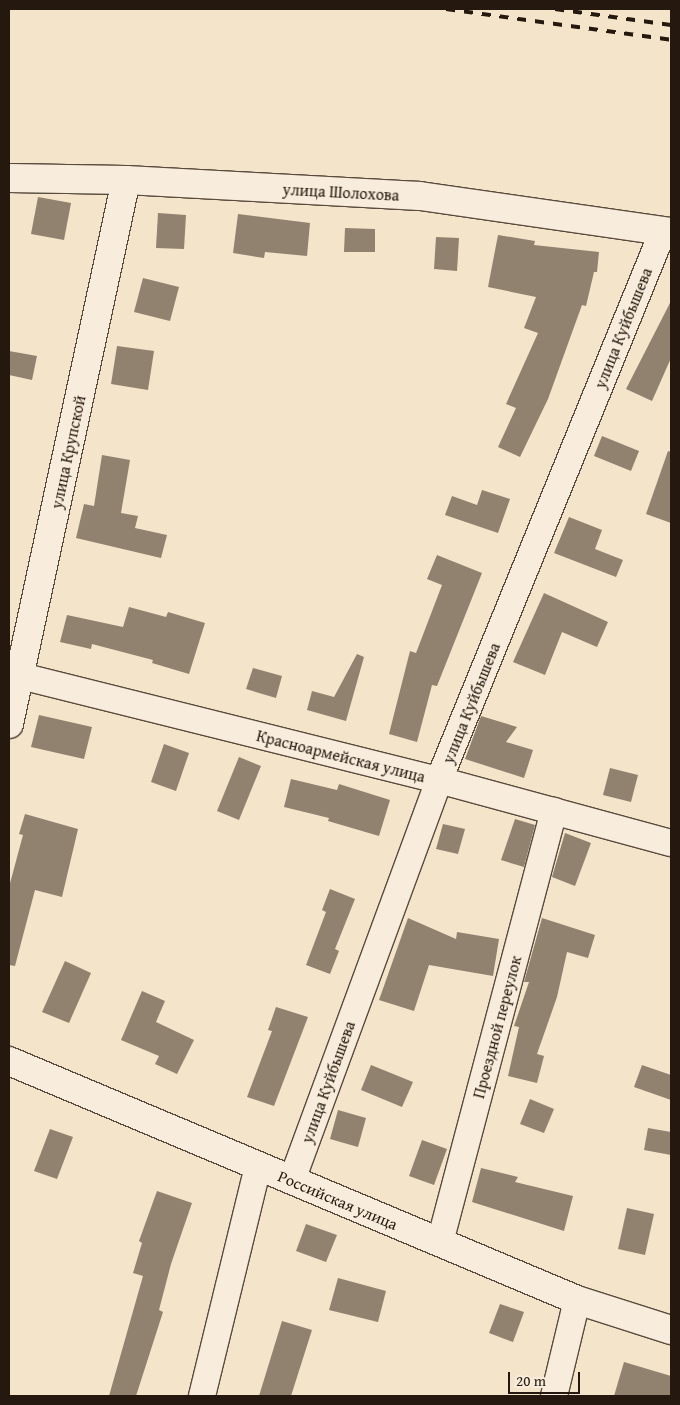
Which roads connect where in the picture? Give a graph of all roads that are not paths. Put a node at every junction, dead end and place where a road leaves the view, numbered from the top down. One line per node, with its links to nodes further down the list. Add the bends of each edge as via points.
1 (9, 178): 2 (street, улица Шолохова)
2 (126, 180): 3 (street, улица Шолохова, via 420,196); 4 (street, улица Крупской)
3 (667, 231): 6 (street, улица Куйбышева)
4 (15, 675): 5 (street, улица Крупской); 6 (street, Красноармейская улица)
5 (9, 724)
6 (439, 780): 7 (street, Красноармейская улица); 11 (street, улица Куйбышева)
7 (554, 811): 8 (street, Красноармейская улица); 12 (street, Проездной переулок)
8 (671, 842)
9 (9, 1061): 10 (street, Российская улица)
10 (258, 1166): 11 (street, Российская улица); 15 (street)
11 (292, 1180): 12 (street, Российская улица)
12 (440, 1242): 13 (street, Российская улица)
13 (577, 1300): 14 (street, Российская улица); 16 (street)
14 (671, 1329)
15 (202, 1396)
16 (554, 1396)

